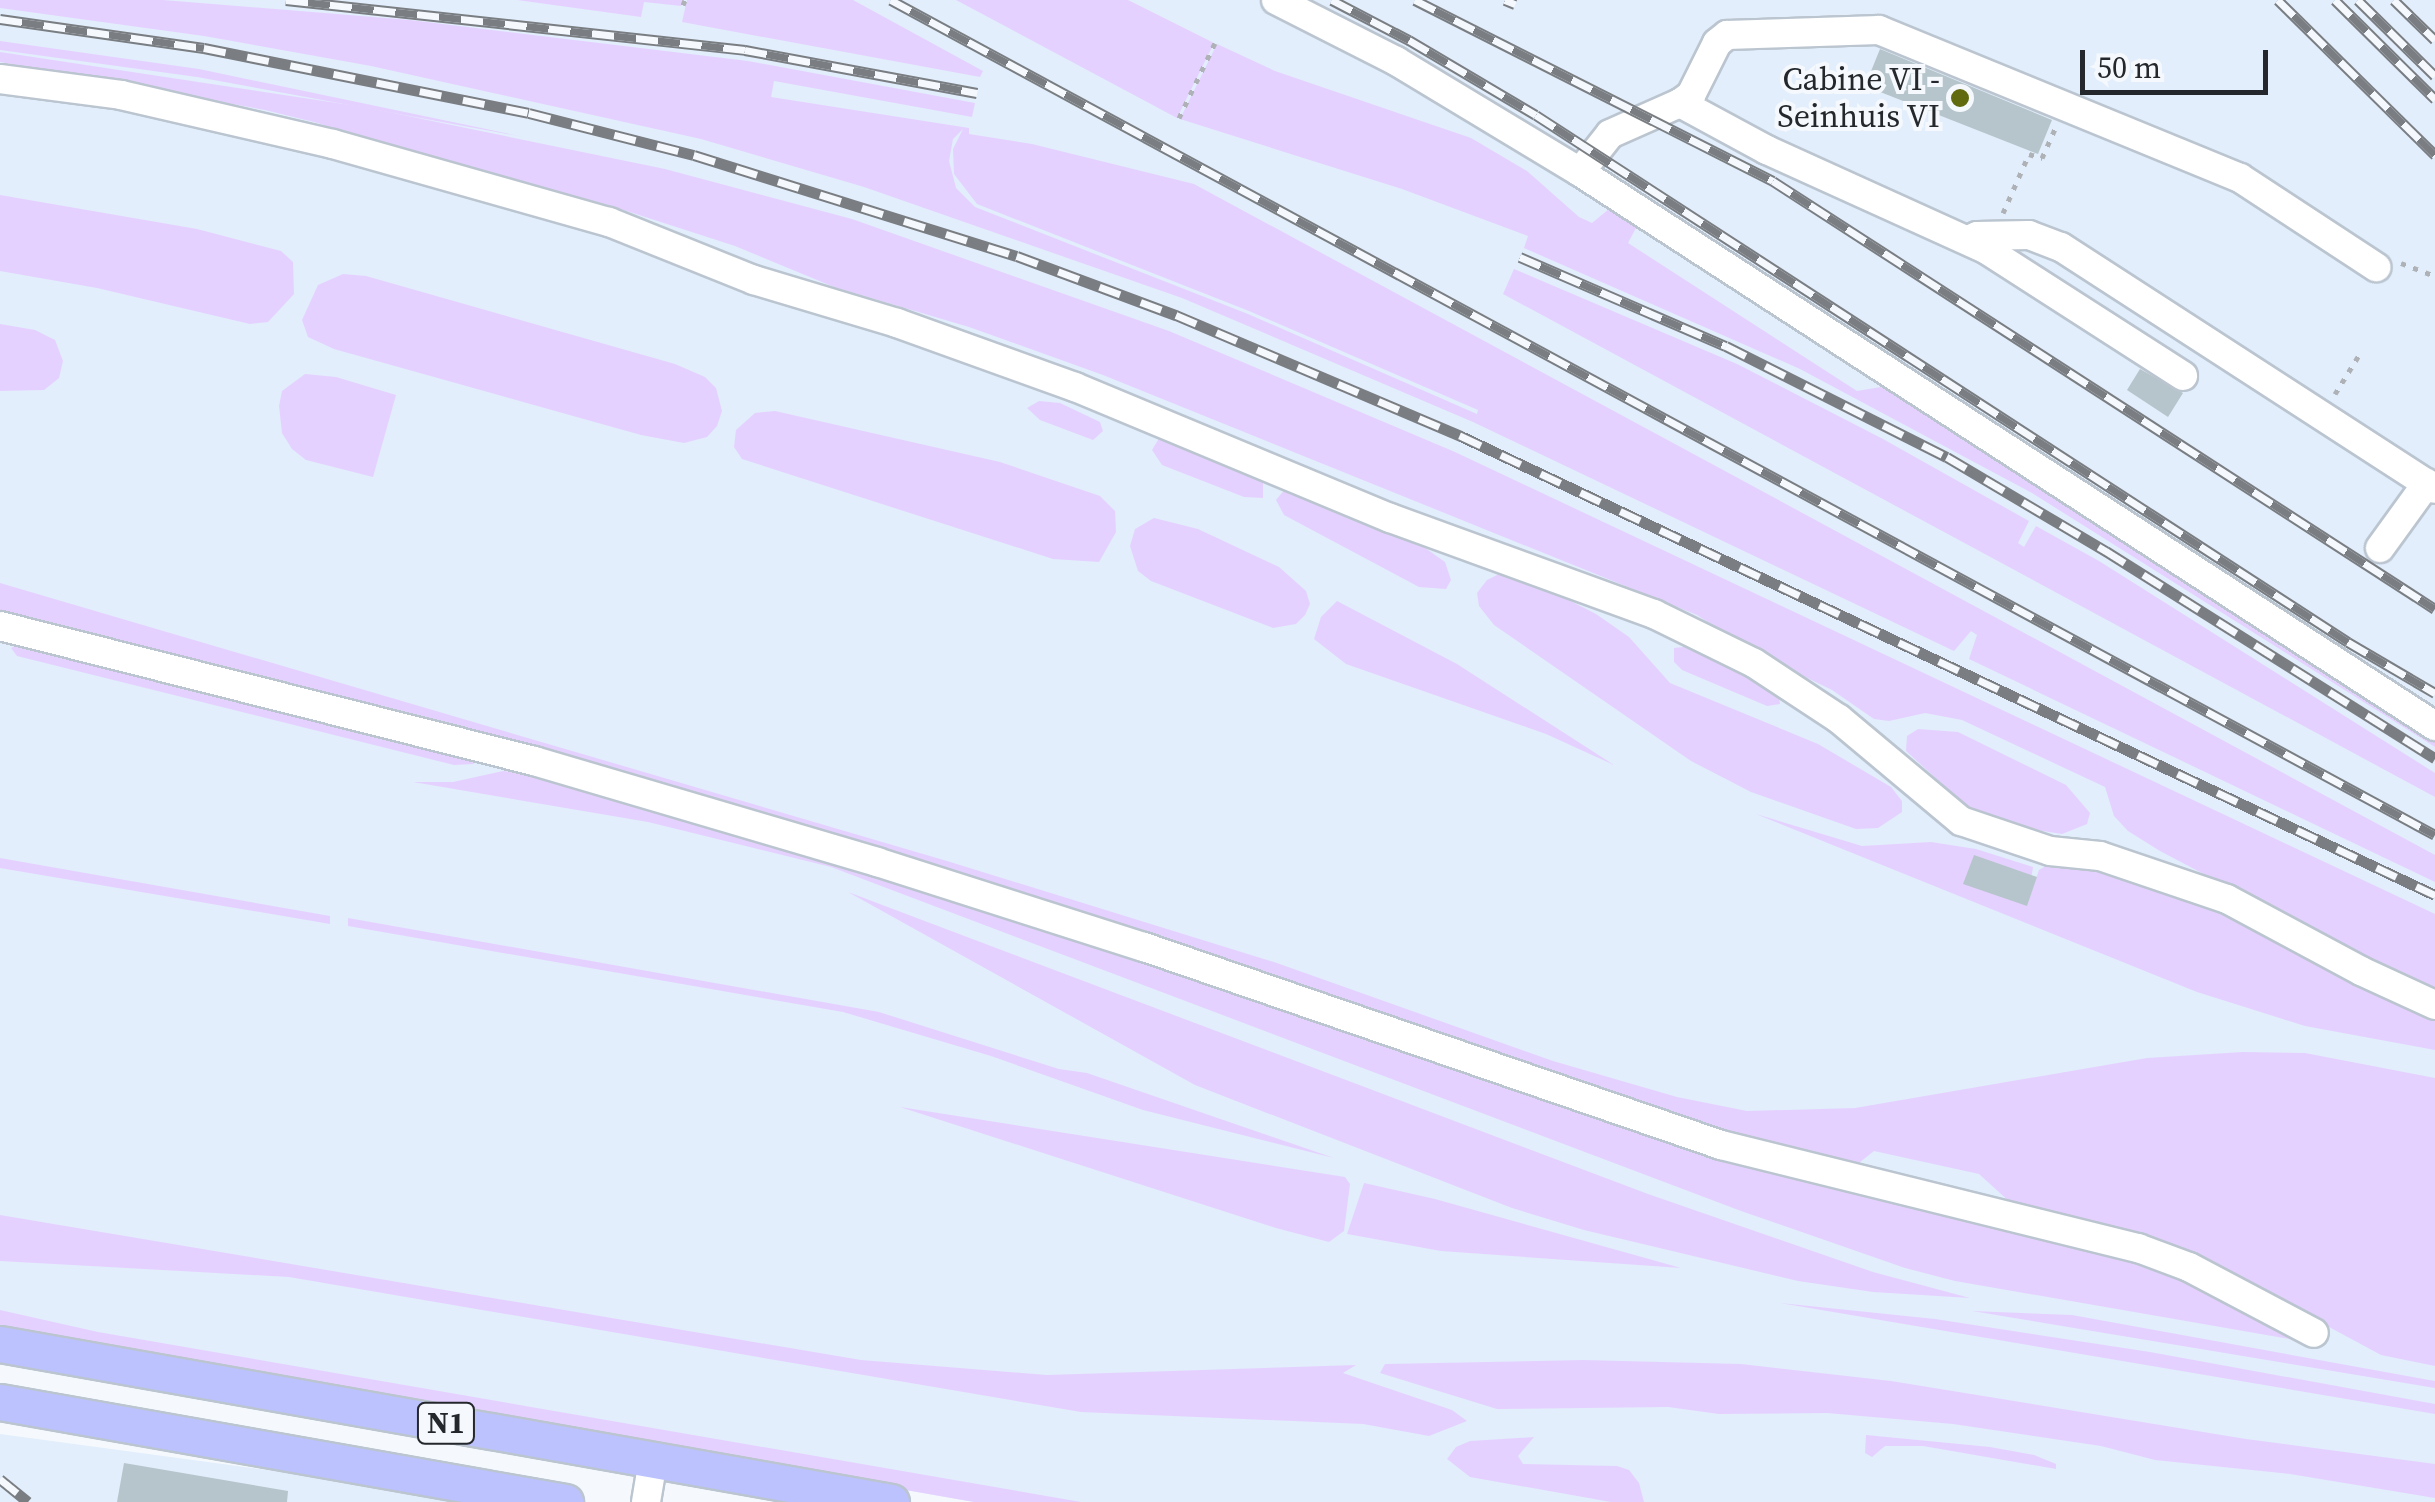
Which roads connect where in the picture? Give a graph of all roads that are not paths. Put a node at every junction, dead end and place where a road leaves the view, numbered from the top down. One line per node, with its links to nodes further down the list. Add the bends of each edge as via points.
1 (1276, 0): 4 (lane, via 1396,62)
2 (0, 79): 12 (lane, via 121,95 333,144 609,222 754,280 1075,387 1390,518 1654,614 1754,663 1825,709 1961,821 2050,851 2100,856 2227,899)
3 (1680, 102): 4 (lane, via 1610,134); 5 (lane, via 1767,150); 6 (lane, via 1692,95 1727,35 1862,27 2240,178)
4 (1580, 172): 11 (lane)
5 (1968, 240): 7 (lane); 8 (lane, via 2038,236 2062,248)
6 (2376, 267)
7 (2184, 376)
8 (2431, 486): 9 (lane)
9 (2380, 548)
10 (0, 626): 13 (lane, via 534,761 877,862 1721,1144 2138,1248 2189,1267)
11 (2435, 726)
12 (2435, 1005)
13 (2314, 1333)
14 (0, 1344): 16 (main road, N1)
15 (0, 1402): 17 (main road, N1)
16 (653, 1460): 18 (lane); 19 (main road, N1)
17 (565, 1502)
18 (646, 1502)
19 (892, 1502)

